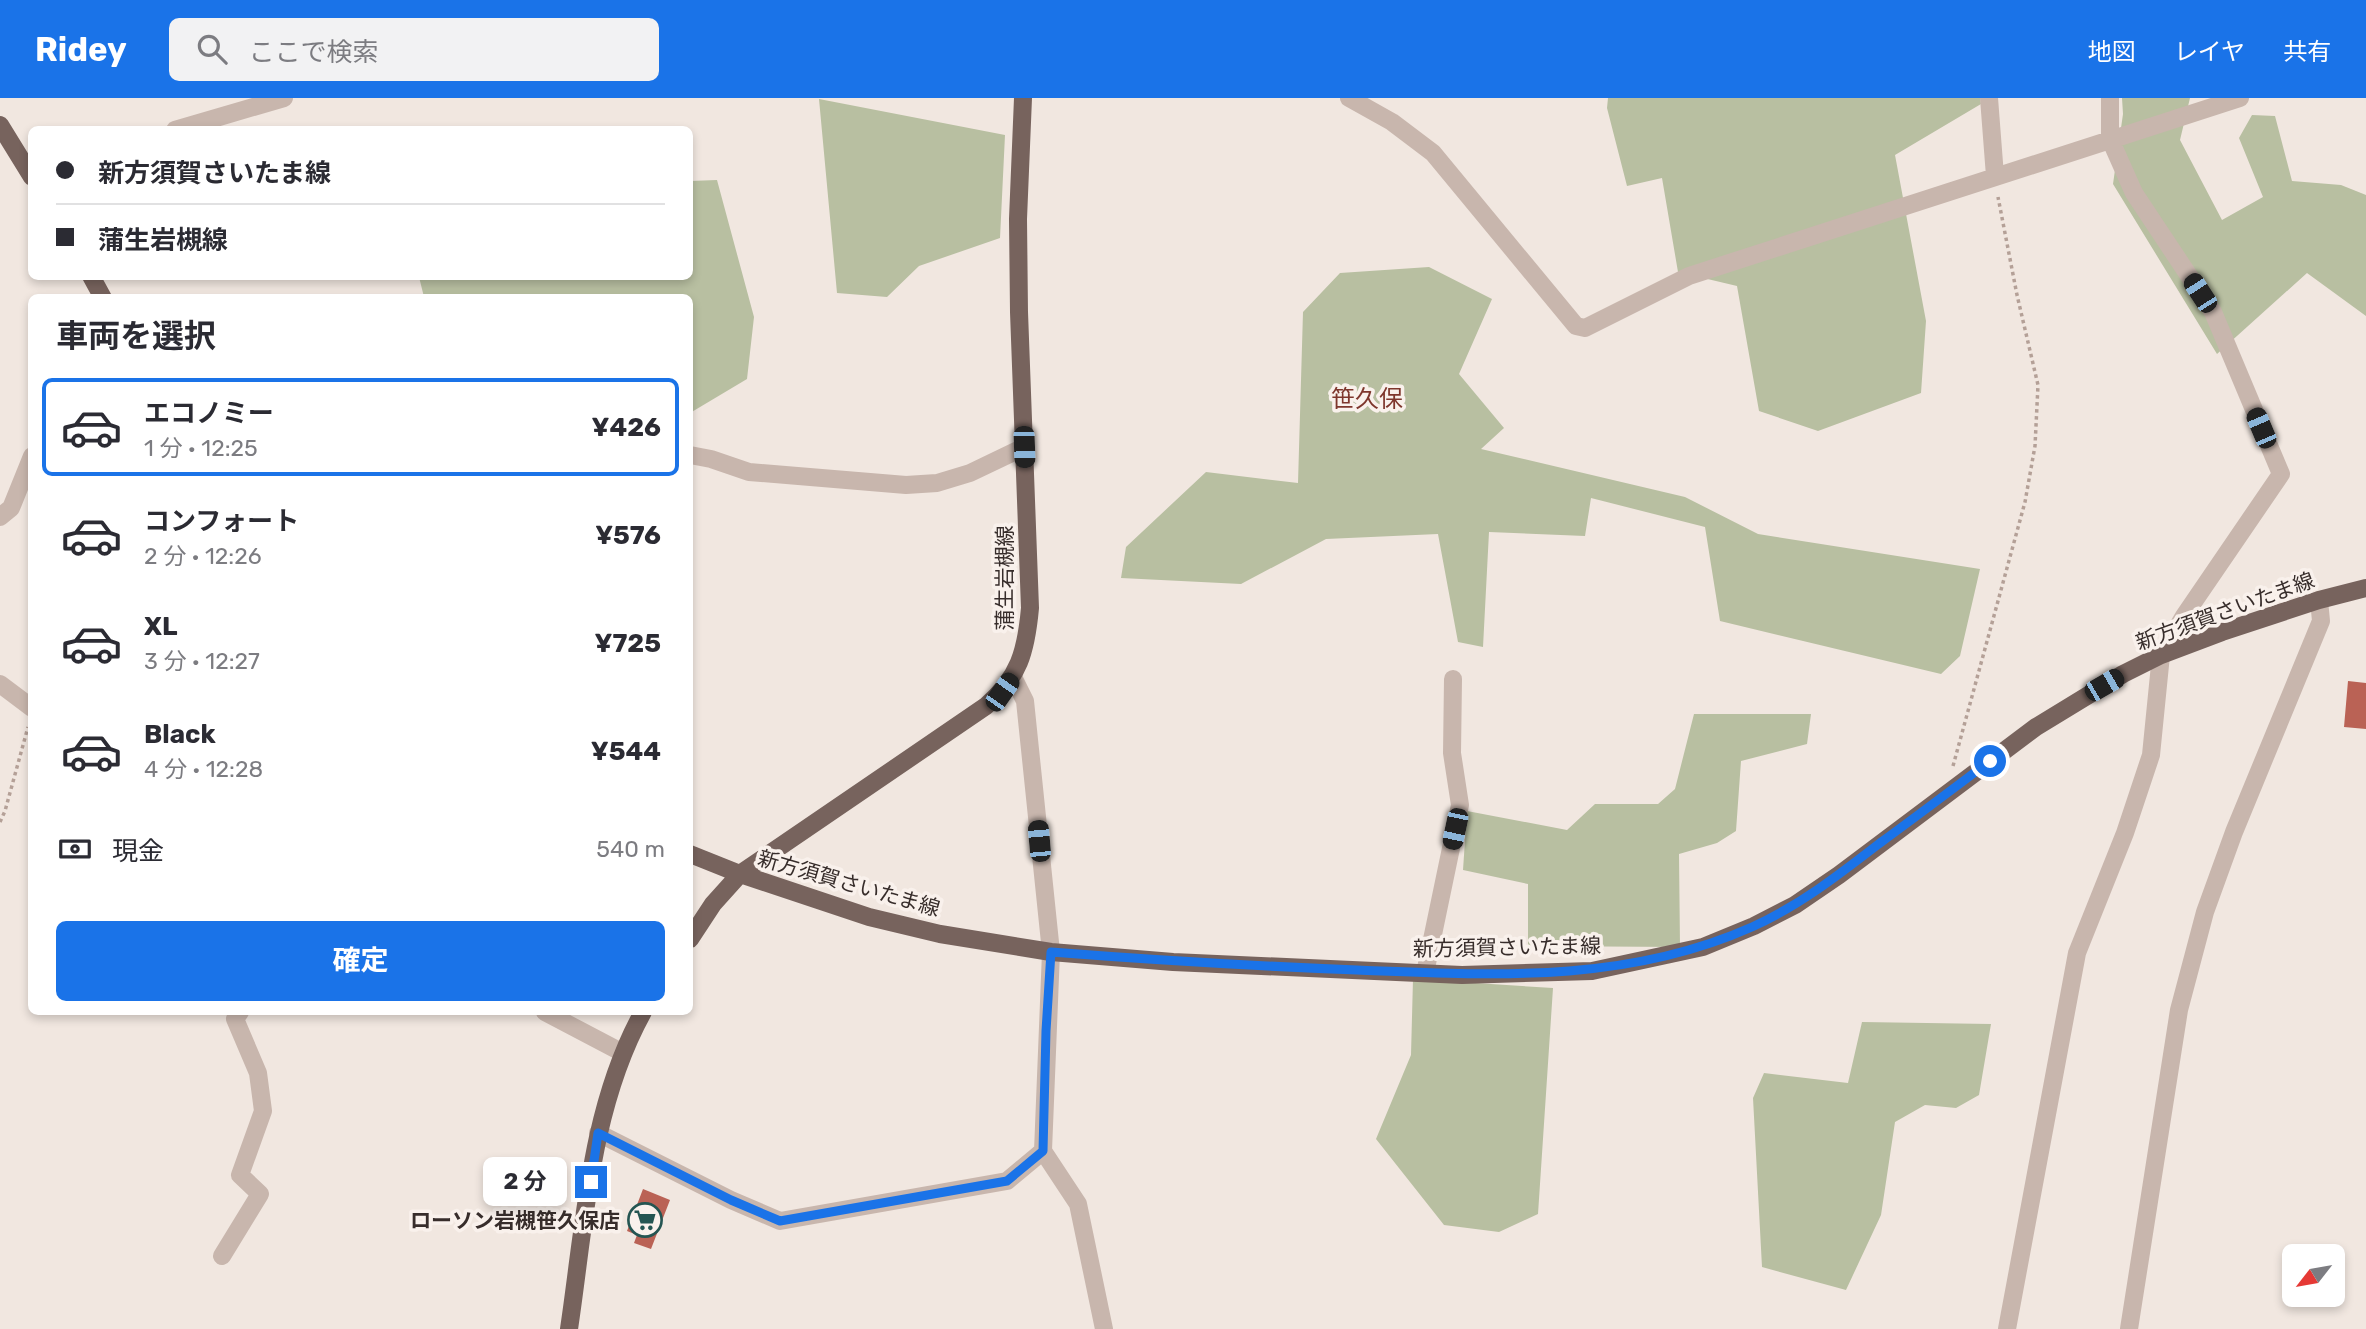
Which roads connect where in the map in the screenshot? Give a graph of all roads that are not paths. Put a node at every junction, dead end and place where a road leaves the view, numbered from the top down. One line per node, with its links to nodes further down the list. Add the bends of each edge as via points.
1 (284, 98): 8 (street)
2 (1023, 98): 12 (main road, 蒲生岩槻線, via 1018,312)
3 (1349, 98): 11 (street, via 1433,153 1576,326 1586,328 1689,276)
4 (1989, 98): 11 (street)
5 (2110, 98): 9 (street)
6 (2240, 98): 9 (street)
7 (0, 125): 10 (main road)
8 (189, 126)
9 (2110, 139): 11 (street); 18 (street, via 2134,193 2213,312 2281,474)
10 (28, 171)
11 (1995, 176)
12 (1024, 447): 13 (street, via 970,473 937,483 906,485 749,472); 19 (main road, 蒲生岩槻線, via 1030,608 1025,648)
13 (693, 456)
14 (28, 466): 15 (street, via 11,508)
15 (0, 517)
16 (2366, 588): 17 (main road, 新方須賀さいたま線)
17 (2319, 600): 18 (main road, 新方須賀さいたま線); 38 (street, via 2321,621 2201,924 2179,1010)
18 (2161, 654): 27 (main road, 新方須賀さいたま線, via 2036,727 1839,875 1754,926 1703,947 1592,971); 37 (street, via 2151,755 2077,953)
19 (1013, 677): 24 (main road, 蒲生岩槻線, via 986,706); 26 (street, via 1026,701)
20 (1453, 679): 27 (street, via 1452,753 1460,805)
21 (0, 684): 22 (street)
22 (28, 706)
23 (693, 855): 24 (main road, 新方須賀さいたま線)
24 (740, 874): 25 (main road, 蒲生岩槻線); 26 (main road, 新方須賀さいたま線, via 869,917)
25 (693, 934)
26 (1051, 952): 27 (main road, 新方須賀さいたま線); 33 (street)
27 (1425, 973)
28 (238, 1015): 34 (street, via 235,1019 258,1073 263,1111 240,1175 260,1194)
29 (551, 1015): 31 (street)
30 (642, 1015): 31 (main road)
31 (623, 1053): 32 (main road)
32 (598, 1133): 33 (street, via 780,1221 1007,1181); 35 (main road)
33 (1043, 1151): 36 (street, via 1078,1204)
34 (222, 1256)
35 (569, 1329)
36 (1104, 1329)
37 (2007, 1329)
38 (2129, 1329)

